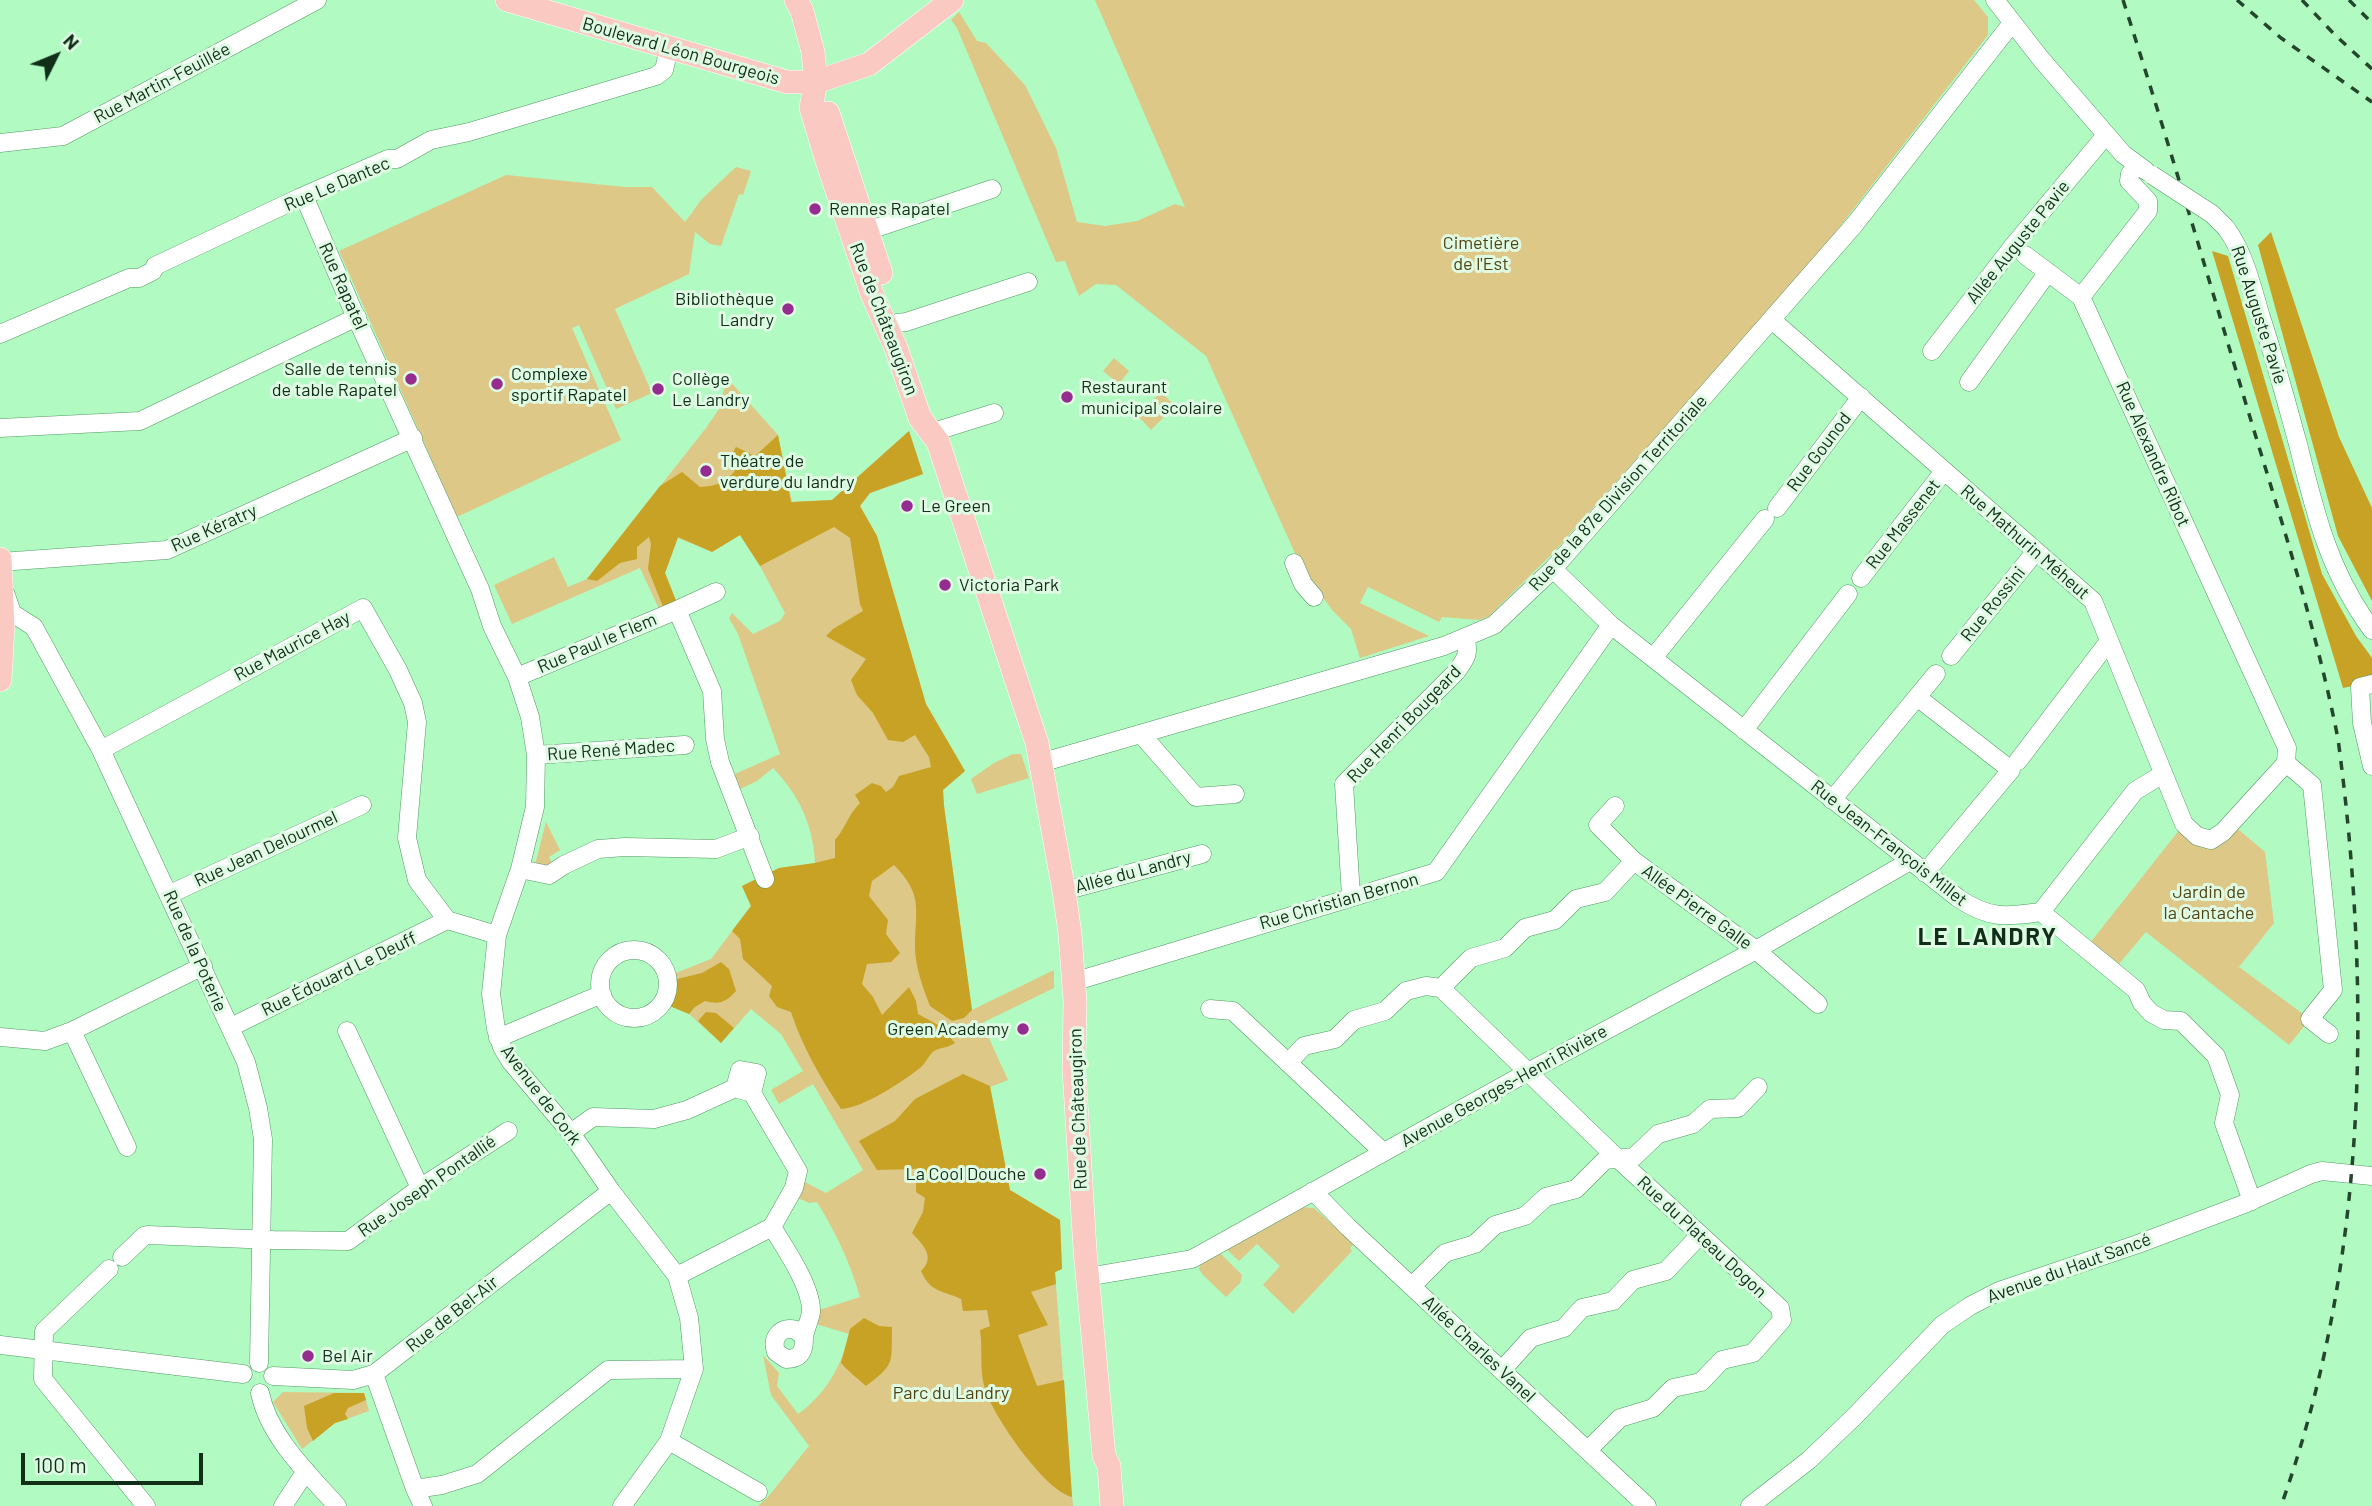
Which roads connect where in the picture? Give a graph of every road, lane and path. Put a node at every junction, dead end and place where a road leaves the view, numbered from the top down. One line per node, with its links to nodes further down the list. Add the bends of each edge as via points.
1 (317, 0): 11 (street, Rue Martin-Feuillée, via 63,136)
2 (507, 0): 6 (main road, Boulevard Léon Bourgeois)
3 (794, 0): 9 (main road, Rue de Châteaugiron, via 803,57)
4 (952, 0): 9 (main road, Boulevard Léon Bourgeois, via 869,64)
5 (1995, 0): 7 (street, Rue Auguste Pavie)
6 (536, 4): 8 (main road, Boulevard Léon Bourgeois)
7 (2012, 23): 10 (street, Rue Auguste Pavie); 21 (street, Rue de la 87e Division Territoriale, via 1855,224)
8 (669, 48): 9 (main road, Boulevard Léon Bourgeois, via 782,82); 14 (street, Rue Le Dantec, via 664,70 656,76 431,140 397,159)
9 (816, 82): 15 (main road, Rue de Châteaugiron, via 811,108)
10 (2106, 135): 12 (street, Rue Auguste Pavie); 24 (street, Allée Auguste Pavie)
11 (0, 143)
12 (2144, 170): 19 (street, via 2130,174 2129,181 2148,201 2148,211); 44 (street, Rue Auguste Pavie, bridge, via 2212,215 2240,251 2274,355 2329,557)
13 (992, 189): 15 (street)
14 (304, 196): 20 (street, Rue Rapatel); 23 (street, Rue Le Dantec, via 155,266 139,278)
15 (860, 233): 22 (main road, Rue de Châteaugiron)
16 (2025, 255): 17 (street)
17 (2048, 272): 19 (street); 25 (street)
18 (1028, 282): 22 (street)
19 (2081, 297): 61 (street, Rue Alexandre Ribot, via 2287,748)
20 (357, 317): 28 (street, via 140,421); 30 (street, Rue Rapatel)
21 (1772, 320): 26 (street, Rue Mathurin Méheut); 36 (street, Rue de la 87e Division Territoriale)
22 (892, 326): 29 (main road, Rue de Châteaugiron, via 930,418)
23 (0, 334)
24 (1932, 351)
25 (1969, 382)
26 (1861, 397): 31 (street, Rue Mathurin Méheut); 48 (street, Rue Gounod)
27 (994, 413): 29 (street)
28 (0, 429)
29 (930, 433): 60 (main road, Rue de Châteaugiron, via 939,442)
30 (413, 438): 32 (street, Rue Rapatel); 34 (street, Rue Kératry, via 167,550)
31 (1944, 471): 33 (street, Rue Mathurin Méheut); 37 (street, Rue Massenet)
32 (454, 528): 50 (street, Avenue de Cork)
33 (2036, 551): 46 (street, Rue Mathurin Méheut, via 2093,601); 47 (street, Rue Rossini)
34 (0, 561): 38 (main road)
35 (1294, 563): 41 (street)
36 (1553, 569): 43 (street, Rue Jean-François Millet); 45 (street, Rue de la 87e Division Territoriale, via 1494,625)
37 (1861, 578)
38 (1, 579): 51 (main road); 57 (street, Rue de la Poterie, via 12,613 34,627)
39 (716, 592): 42 (street, Rue Paul le Flem)
40 (1849, 594): 54 (street)
41 (1314, 597)
42 (677, 610): 50 (street, Rue Paul le Flem); 68 (street, Rue Paul le Flem, via 712,691 720,762)
43 (1611, 625): 48 (street, Rue Jean-François Millet); 77 (street, Rue Christian Bernon, via 1436,872)
44 (2372, 630)
45 (1465, 637): 55 (street, Rue de la 87e Division Territoriale); 77 (street, Rue Henri Bougeard, via 1469,650 1456,672 1344,784)
46 (2109, 641): 59 (street); 63 (street, Rue Mathurin Méheut)
47 (1951, 656)
48 (1653, 658): 54 (street, Rue Jean-François Millet)
49 (1936, 674): 53 (street)
50 (517, 677): 58 (street, Avenue de Cork)
51 (0, 680)
52 (2372, 684): 62 (street, via 2360,687)
53 (1917, 697): 65 (street); 73 (street, via 2011,770)
54 (1744, 730): 65 (street, Rue Jean-François Millet)
55 (1141, 734): 60 (street, Rue de la 87e Division Territoriale); 64 (street, via 1196,797)
56 (685, 744): 58 (street, Rue René Madec)
57 (101, 750): 76 (street, Rue de la Poterie); 79 (street, Rue Maurice Hay, via 363,608 413,703 418,722 407,838 417,880)
58 (536, 755): 72 (street, Avenue de Cork, via 535,807)
59 (2018, 761)
60 (1040, 763): 75 (main road, Rue de Châteaugiron)
61 (2286, 763): 63 (street, Rue Mathurin Méheut, via 2232,824 2211,839 2197,836 2184,824); 91 (street, via 2312,785 2333,990 2310,1019)
62 (2371, 770)
63 (2163, 774): 78 (street, via 2135,791)
64 (1235, 793)
65 (1832, 800): 71 (street, Rue Jean-François Millet)
66 (362, 805): 76 (street, Rue Jean Delourmel)
67 (1615, 806): 70 (street, Allée Pierre Galle, via 1598,825)
68 (750, 836): 72 (street, via 716,849 598,849 549,875); 74 (street, Rue Paul le Flem)
69 (1202, 854): 75 (street, Allée du Landry)
70 (1634, 861): 81 (street, Allée Pierre Galle); 84 (street, via 1605,892 1576,900 1555,920 1524,928 1504,948 1471,958)
71 (1910, 861): 73 (street, Rue Jean-François Millet); 81 (street, Avenue Georges-Henri Rivière)
72 (520, 869): 80 (street, Avenue de Cork)
73 (1925, 873): 78 (street, Rue Jean-François Millet, via 1976,910 2014,916)
74 (765, 879)
75 (1065, 891): 83 (main road, Rue de Châteaugiron)
76 (170, 894): 82 (street, Rue de la Poterie)
77 (1351, 896): 83 (street, Rue Christian Bernon)
78 (2041, 912): 106 (street, via 2136,990 2151,1013 2180,1021 2216,1056 2230,1095 2224,1123)
79 (447, 920): 80 (street); 88 (street, Rue Édouard Le Deuff)
80 (497, 935): 93 (street, Avenue de Cork, via 491,994)
81 (1756, 950): 86 (street, Allée Pierre Galle); 95 (street, Avenue Georges-Henri Rivière)
82 (203, 967): 88 (street, Rue de la Poterie); 89 (street)
83 (1073, 982): 111 (main road, Rue de Châteaugiron)
84 (1441, 988): 94 (street, via 1406,991 1385,1011 1354,1020 1335,1039 1304,1046); 95 (street, Rue du Plateau Dogon)
85 (602, 994): 93 (street)
86 (1818, 1004)
87 (1210, 1009): 94 (street, via 1233,1011)
88 (231, 1027): 109 (street, Rue de la Poterie, via 246,1062 263,1139)
89 (72, 1031): 92 (street, via 45,1041); 99 (street)
90 (347, 1031): 103 (street)
91 (2329, 1034)
92 (0, 1037)
93 (498, 1038): 98 (street, Avenue de Cork, via 511,1062)
94 (1288, 1063): 100 (street)
95 (1528, 1072): 100 (street, Avenue Georges-Henri Rivière); 101 (street, Rue du Plateau Dogon)
96 (1758, 1087): 101 (street, via 1738,1108 1710,1109 1693,1124 1658,1134 1634,1157)
97 (508, 1131): 103 (street, Rue Joseph Pontallié)
98 (571, 1133): 104 (street, Avenue de Cork); 107 (street, via 593,1117 654,1119 744,1090 798,1171 794,1188)
99 (127, 1147)
100 (1383, 1152): 105 (street, Avenue Georges-Henri Rivière)
101 (1617, 1158): 108 (street, Rue du Plateau Dogon); 112 (street, via 1605,1160 1576,1189 1546,1197 1525,1216 1496,1226 1475,1244 1445,1253)
102 (2372, 1176): 106 (street, Avenue du Haut Sancé, via 2322,1171)
103 (420, 1188): 109 (street, Rue Joseph Pontallié, via 348,1241)
104 (611, 1191): 110 (street, Avenue de Cork); 120 (street, Rue de Bel-Air)
105 (1313, 1191): 111 (street, Avenue Georges-Henri Rivière, via 1192,1259); 112 (street, Allée Charles Vanel)
106 (2252, 1201): 137 (street, Avenue du Haut Sancé, via 1999,1291 1970,1306 1942,1325 1809,1460)
107 (772, 1227): 110 (street); 113 (street, via 798,1269 810,1305)
108 (1700, 1235): 118 (street, via 1666,1271 1633,1280 1613,1301 1582,1308 1564,1328 1531,1338); 124 (street, Rue du Plateau Dogon, via 1780,1308 1782,1320 1753,1353 1722,1360 1701,1382 1673,1388 1653,1408 1620,1418)
109 (262, 1240): 115 (street, Rue Joseph Pontallié, via 145,1236 46,1328); 116 (street, Rue de la Poterie)
110 (677, 1276): 117 (street, Avenue de Cork, via 689,1318)
111 (1087, 1277): 125 (main road, Rue de Châteaugiron)
112 (1412, 1286): 118 (street, Allée Charles Vanel)
113 (804, 1337)
114 (0, 1345): 115 (street)
115 (42, 1350): 119 (street); 129 (street, via 43,1379)
116 (259, 1363): 119 (street, via 251,1364); 121 (street)
117 (694, 1369): 123 (street, Avenue de Cork); 127 (street, via 608,1370 477,1474)
118 (1502, 1370): 124 (street, Allée Charles Vanel)
119 (243, 1374): 122 (street, via 246,1388)
120 (374, 1374): 121 (street, Rue de Bel-Air, via 352,1380); 127 (street)
121 (273, 1376): 122 (street, via 271,1385)
122 (260, 1393): 126 (street, via 264,1410)
123 (669, 1441): 128 (street); 133 (street, Avenue de Cork)
124 (1588, 1450): 136 (street, Allée Charles Vanel)
125 (1104, 1456): 134 (main road, Rue de Châteaugiron, via 1100,1467); 135 (main road, Rue de Châteaugiron)
126 (306, 1472): 130 (street); 131 (street)
127 (415, 1489): 132 (street)
128 (758, 1492)
129 (146, 1506)
130 (283, 1506)
131 (337, 1506)
132 (423, 1506)
133 (622, 1506)
134 (1103, 1506)
135 (1112, 1506)
136 (1647, 1506)
137 (1750, 1506)

